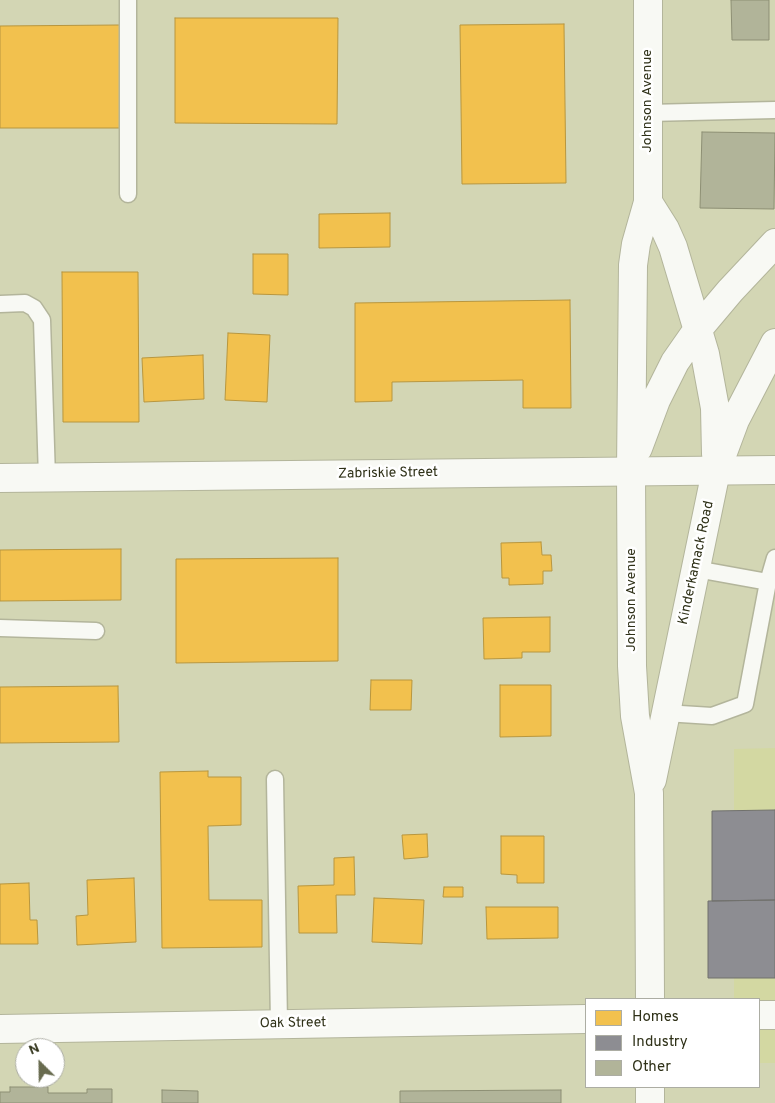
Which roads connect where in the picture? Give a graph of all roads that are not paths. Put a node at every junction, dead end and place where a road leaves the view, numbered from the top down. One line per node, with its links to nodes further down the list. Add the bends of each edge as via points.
1 (128, 0): 5 (lane)
2 (648, 0): 4 (main road, Johnson Avenue)
3 (775, 110): 4 (lane)
4 (648, 113): 6 (main road, Johnson Avenue)
5 (128, 194)
6 (648, 202): 9 (main road, via 673,247); 12 (main road, Johnson Avenue, via 633,265)
7 (775, 243): 9 (main road)
8 (0, 304): 15 (lane, via 25,304 34,308 42,320)
9 (698, 329): 12 (main road, via 675,362 656,400); 13 (main road, via 715,408)
10 (775, 343): 13 (main road, Kinderkamack Road, via 735,420)
11 (775, 470): 13 (main road, Zabriskie Street)
12 (631, 471): 13 (main road, Zabriskie Street); 15 (main road, Zabriskie Street); 23 (main road, Johnson Avenue, via 632,666 635,716)
13 (716, 471): 17 (main road, Kinderkamack Road)
14 (0, 478): 15 (main road, Zabriskie Street)
15 (47, 478)
16 (775, 558): 18 (lane)
17 (696, 569): 18 (lane); 21 (main road, Kinderkamack Road)
18 (768, 582): 21 (lane, via 746,704 712,716)
19 (0, 628): 20 (lane)
20 (96, 631)
21 (665, 714): 23 (main road, Kinderkamack Road)
22 (275, 779): 28 (lane)
23 (649, 794): 24 (main road, Johnson Avenue)
24 (650, 998)
25 (760, 1015): 26 (main road)
26 (775, 1015)
27 (585, 1018): 28 (main road, Oak Street)
28 (279, 1024): 29 (main road, Oak Street)
29 (0, 1029)
30 (650, 1088): 31 (main road)
31 (650, 1103)

